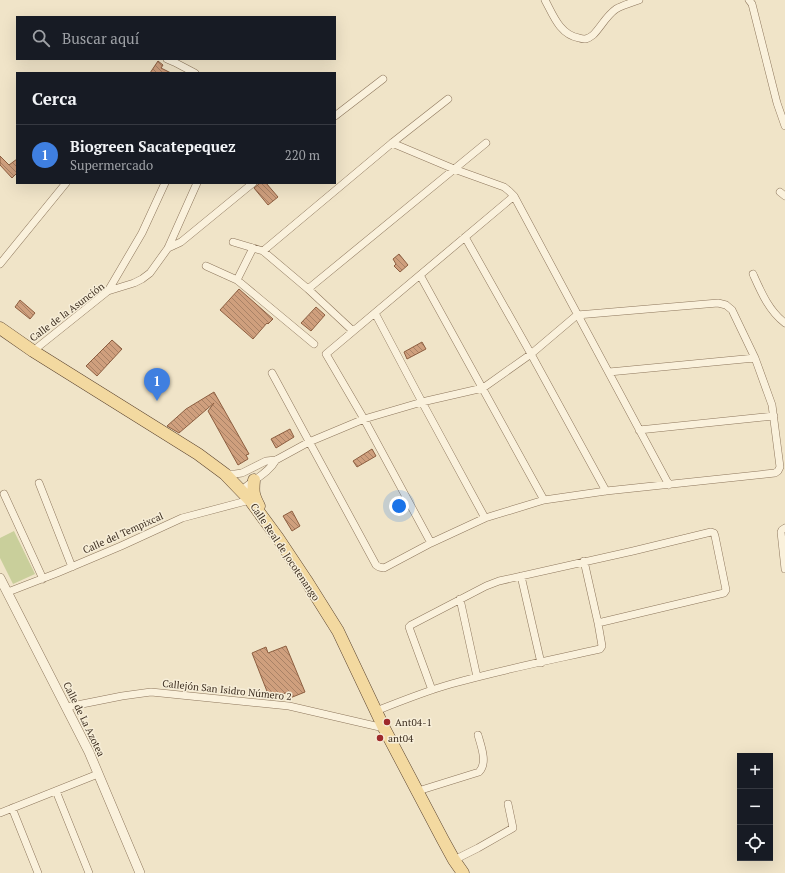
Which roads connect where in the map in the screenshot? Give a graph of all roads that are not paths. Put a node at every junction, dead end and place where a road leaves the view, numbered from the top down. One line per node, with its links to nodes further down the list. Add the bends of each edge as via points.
1 (545, 0): 2 (street, via 564,30 572,37 584,40 594,34 616,9)
2 (639, 0)
3 (749, 0): 9 (street)
4 (169, 60): 5 (street)
5 (193, 72)
6 (383, 79): 8 (street)
7 (448, 99): 10 (street)
8 (336, 115)
9 (785, 126)
10 (392, 143): 12 (street); 22 (street)
11 (486, 143): 12 (street)
12 (454, 169): 17 (street, via 504,187); 28 (street)
13 (65, 184): 23 (street)
14 (165, 184): 29 (street, via 142,233)
15 (197, 184): 20 (street)
16 (252, 184): 20 (street, via 181,242)
17 (514, 196): 18 (street); 31 (street)
18 (465, 237): 26 (street); 37 (street)
19 (234, 242): 21 (street)
20 (168, 248): 29 (street, Calle de la Asunción, via 150,273 142,279)
21 (253, 248): 22 (street); 27 (street)
22 (263, 251): 28 (street)
23 (0, 264)
24 (206, 266): 27 (street)
25 (753, 274): 32 (street, via 764,298)
26 (420, 275): 30 (street); 41 (street)
27 (237, 280): 35 (street)
28 (308, 289): 34 (street)
29 (108, 291): 36 (street, Calle de la Asunción)
30 (375, 313): 34 (street); 42 (street)
31 (577, 315): 37 (street); 38 (street, via 718,303 732,310); 39 (street)
32 (785, 324)
33 (0, 328): 36 (main road, Calle Real de Jocotenango)
34 (353, 331): 44 (street, via 326,354)
35 (314, 344)
36 (33, 351): 49 (main road, Calle Real de Jocotenango, via 198,454)
37 (531, 354): 41 (street); 54 (street)
38 (755, 358): 39 (street); 43 (street)
39 (609, 372): 45 (street)
40 (272, 373): 46 (street)
41 (483, 388): 42 (street); 57 (street)
42 (422, 402): 44 (street); 58 (street)
43 (774, 416): 45 (street); 52 (street, via 780,467 775,473)
44 (364, 420): 46 (street); 61 (street)
45 (639, 430): 52 (street)
46 (309, 442): 47 (street); 61 (street, via 376,565 384,568)
47 (276, 460): 48 (street, via 266,461); 50 (street)
48 (257, 466): 49 (street, via 242,473); 50 (street)
49 (225, 474): 53 (main road, Calle Real de Jocotenango)
50 (258, 477): 53 (street); 60 (main road, via 253,492)
51 (39, 483): 63 (street)
52 (669, 485): 54 (street)
53 (241, 491): 56 (main road, Calle Real de Jocotenango)
54 (606, 491): 57 (street)
55 (4, 494): 67 (street)
56 (250, 500): 60 (main road, Calle Real de Jocotenango); 63 (street, Calle del Tempixcal, via 182,518)
57 (544, 500): 58 (street)
58 (485, 518): 61 (street)
59 (785, 528): 64 (street, via 781,532)
60 (278, 538): 75 (main road, Calle Real de Jocotenango, via 338,631)
61 (431, 543)
62 (584, 561): 65 (street); 70 (street); 70 (street, via 712,532 715,536 726,590 724,593)
63 (72, 567): 67 (street, Calle del Tempixcal)
64 (785, 569)
65 (521, 576): 69 (street, via 499,581); 71 (street)
66 (0, 578): 68 (street, Calle de La Azotea)
67 (43, 579): 68 (street, Calle del Tempixcal)
68 (8, 592): 74 (street, Calle de La Azotea)
69 (460, 599): 72 (street); 73 (street, via 409,627)
70 (598, 623): 71 (street, via 602,646 600,649)
71 (541, 662): 72 (street)
72 (477, 677): 73 (street)
73 (432, 690): 75 (street)
74 (67, 707): 76 (street, Callejón San Isidro Número 2, via 150,692 289,706); 78 (street, Calle de La Azotea)
75 (376, 711): 76 (main road, Calle Real de Jocotenango)
76 (384, 728): 80 (main road, Calle Real de Jocotenango)
77 (478, 735): 80 (street, via 484,762 482,770)
78 (98, 774): 79 (street); 87 (street, Calle de La Azotea)
79 (56, 791): 82 (street); 86 (street)
80 (418, 791): 84 (main road, Calle Real de Jocotenango)
81 (508, 804): 84 (street, via 513,828)
82 (12, 808): 83 (street); 85 (street)
83 (0, 813)
84 (454, 860): 88 (main road, Calle Real de Jocotenango)
85 (38, 873)
86 (89, 873)
87 (140, 873)
88 (463, 873)

